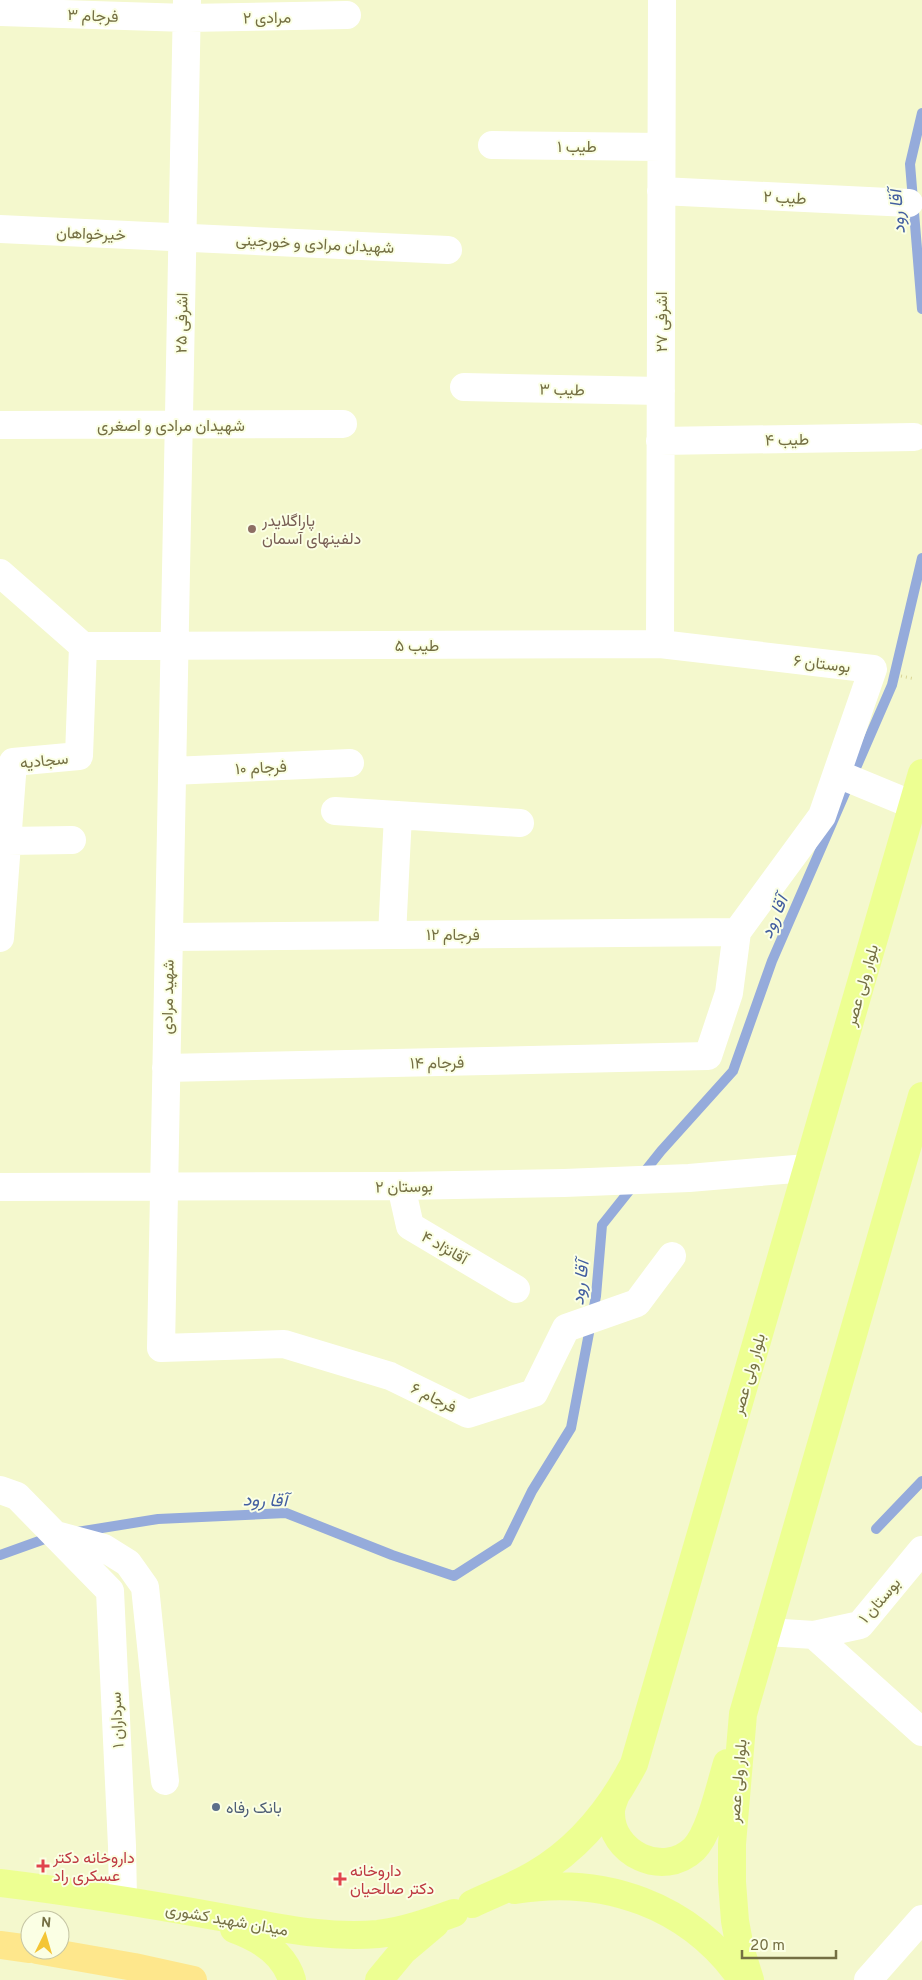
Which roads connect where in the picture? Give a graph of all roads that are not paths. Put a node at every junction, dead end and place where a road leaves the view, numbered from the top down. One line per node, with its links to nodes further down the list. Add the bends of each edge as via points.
1 (662, 0): 6 (street, اشرفی ۲۷)
2 (187, 9): 3 (street, فرجام ۳); 4 (street, مرادی ۲); 10 (street, اشرفی ۲۵)
3 (0, 12)
4 (347, 15)
5 (492, 146): 6 (street, طیب ۱)
6 (661, 147): 7 (street, اشرفی ۲۷)
7 (661, 191): 8 (street, طیب ۲); 13 (street, اشرفی ۲۷)
8 (909, 203)
9 (0, 229): 10 (street, خیرخواهان)
10 (182, 237): 11 (street, شهیدان مرادی و خورجینی); 16 (street, اشرفی ۲۵)
11 (448, 250)
12 (464, 387): 13 (street, طیب ۳)
13 (661, 391): 18 (street, اشرفی ۲۷)
14 (343, 424): 16 (street, شهیدان مرادی و اصغری)
15 (0, 425): 16 (street, شهیدان مرادی و اصغری)
16 (179, 425): 22 (street, اشرفی ۲۵)
17 (914, 437): 18 (street, طیب ۴)
18 (660, 441): 20 (street, اشرفی ۲۷)
19 (0, 573): 21 (street)
20 (660, 644): 22 (street, طیب ۵); 26 (street, بوستان ۶, via 873,669)
21 (83, 646): 22 (street, طیب ۵); 32 (street, سجادیه, via 79,756 13,762)
22 (174, 646): 24 (street, شهید مرادی)
23 (350, 763): 24 (street, فرجام ۱۰)
24 (172, 771): 35 (street, شهید مرادی)
25 (922, 773): 27 (main road, بلوار ولی عصر)
26 (848, 778): 27 (street); 33 (street)
27 (913, 805): 40 (main road, بلوار ولی عصر)
28 (335, 811): 29 (street)
29 (398, 815): 30 (street); 34 (street)
30 (520, 823)
31 (72, 840): 32 (street)
32 (7, 841): 36 (street, سجادیه)
33 (737, 932): 34 (street, فرجام ۱۲); 37 (street, فرجام ۱۴, via 729,993 708,1056)
34 (392, 935): 35 (street, فرجام ۱۲)
35 (169, 936): 37 (street, شهید مرادی)
36 (0, 938)
37 (166, 1068): 43 (street, شهید مرادی)
38 (922, 1096): 39 (main road, بلوار ولی عصر)
39 (916, 1138): 50 (main road, بلوار ولی عصر)
40 (807, 1168): 41 (street, بوستان ۲, via 688,1178); 55 (main road, بلوار ولی عصر, via 641,1746)
41 (401, 1186): 43 (street, بوستان ۲); 45 (street, آقانژاد ۴, via 410,1226)
42 (0, 1187): 43 (street, بوستان ۲)
43 (164, 1187): 46 (street, شهید مرادی)
44 (672, 1256): 46 (street, فرجام ۶, via 637,1303 566,1328 534,1393 468,1414 390,1376 284,1344)
45 (516, 1289)
46 (160, 1348)
47 (9, 1493): 48 (street, سرداران ۱)
48 (65, 1545): 54 (street, via 104,1548 128,1563 145,1587); 57 (street, سرداران ۱, via 110,1591)
49 (922, 1550): 51 (street, بوستان ۱, via 860,1625)
50 (767, 1632): 51 (street, بوستان ۱); 52 (main road, بلوار ولی عصر)
51 (814, 1635): 53 (street)
52 (743, 1714): 55 (main road, via 704,1836 684,1856 660,1862 647,1861 625,1848 613,1827 611,1811); 68 (main road, بلوار ولی عصر, via 732,1835 732,1882 735,1921)
53 (922, 1732)
54 (165, 1781)
55 (614, 1797): 59 (main road, بلوار ولی عصر, via 586,1833 556,1859 534,1874)
56 (0, 1883): 57 (main road, میدان شهید کشوری)
57 (123, 1900): 58 (main road, میدان شهید کشوری)
58 (170, 1908): 59 (main road, میدان شهید کشوری, via 289,1930 359,1935 411,1928); 65 (main road, via 253,1936 281,1959)
59 (463, 1908): 66 (main road, میدان شهید کشوری, via 418,1936); 67 (main road, میدان شهید کشوری, via 512,1891 554,1885 616,1892 655,1906 691,1928 713,1946)
60 (922, 1918): 69 (street)
61 (0, 1945): 62 (highway)
62 (20, 1948)
63 (70, 1956): 64 (highway)
64 (193, 1980)
65 (292, 1980)
66 (379, 1980)
67 (742, 1980)
68 (750, 1980)
69 (868, 1980)

